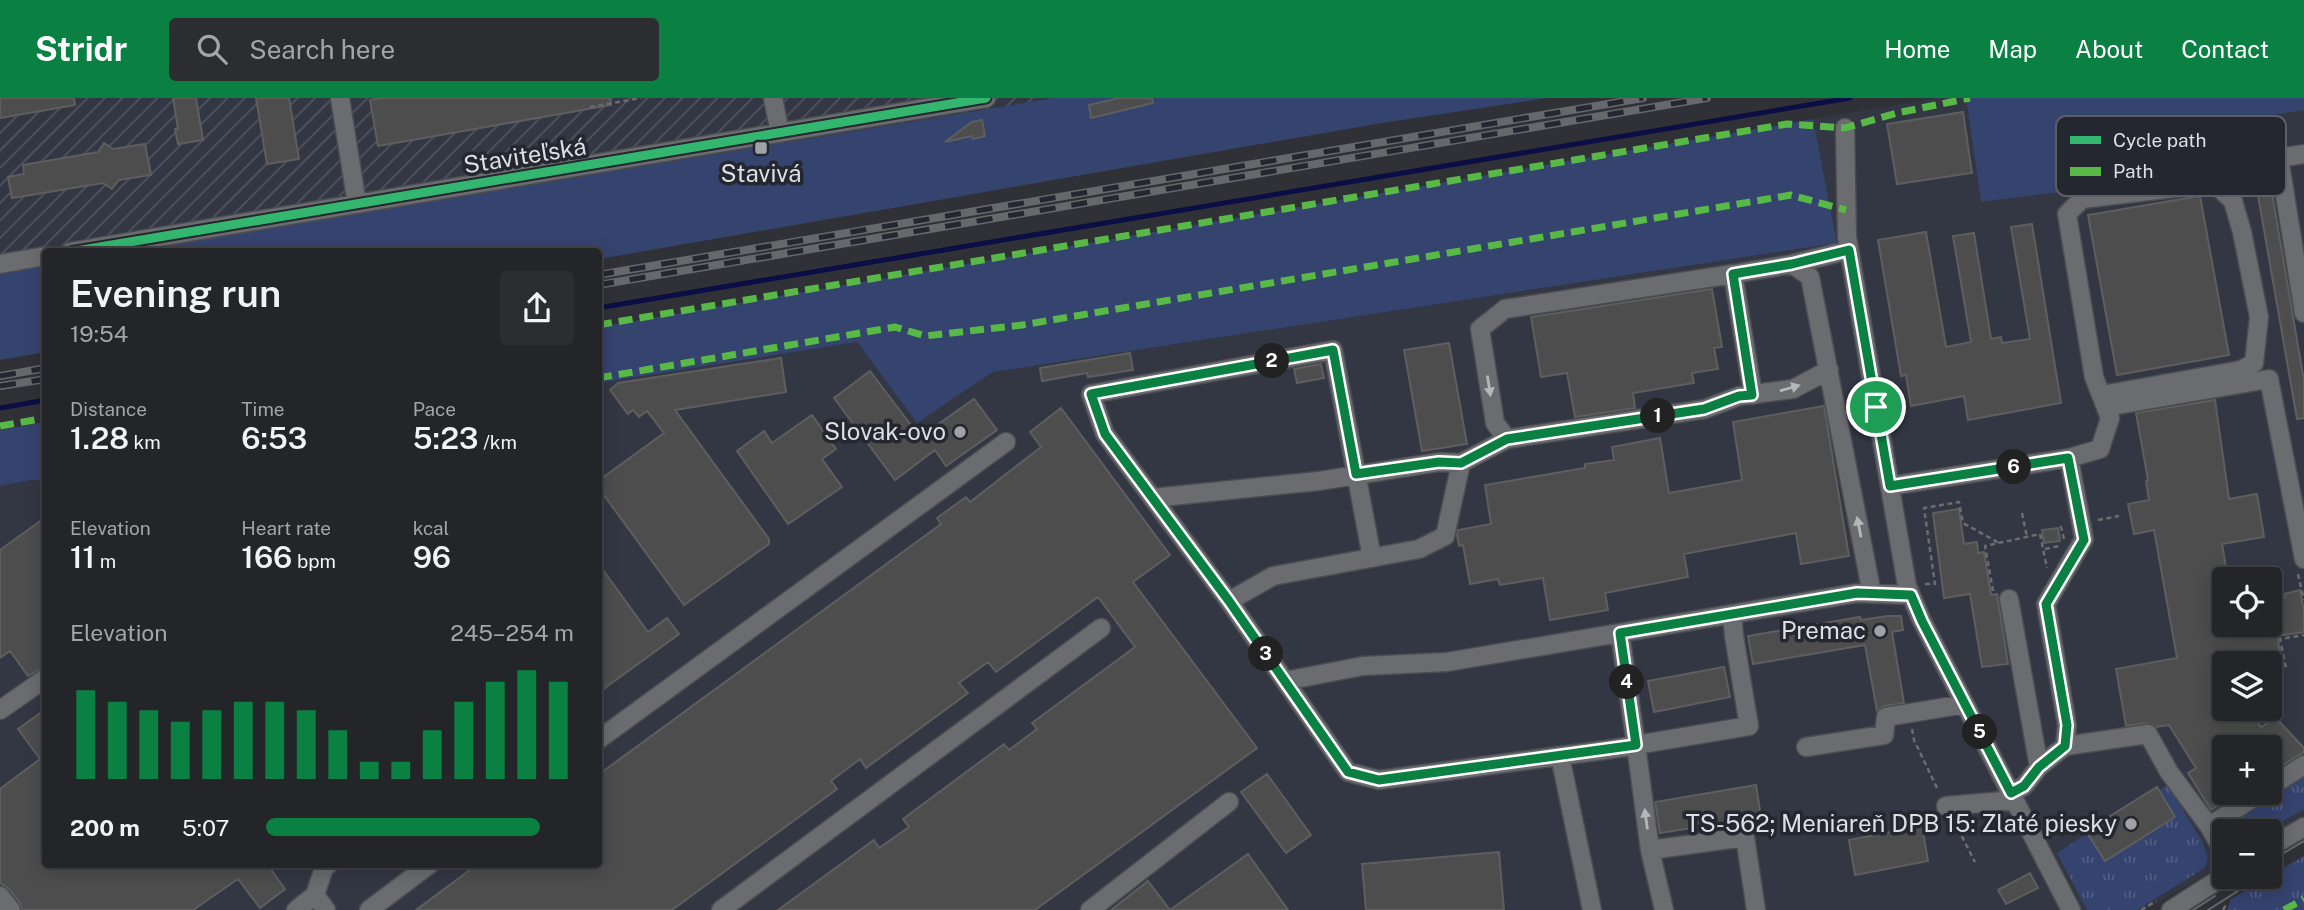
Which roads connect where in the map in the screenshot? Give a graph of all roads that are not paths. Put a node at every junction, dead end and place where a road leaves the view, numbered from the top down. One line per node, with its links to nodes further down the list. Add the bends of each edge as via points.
1 (340, 98): 11 (street)
2 (773, 98): 5 (street)
3 (986, 98): 5 (street, Staviteľská)
4 (1845, 128): 13 (street)
5 (780, 133): 11 (street, Staviteľská)
6 (2304, 154): 7 (street)
7 (2286, 157)
8 (2107, 196): 21 (street, via 2082,199 2067,214 2094,377)
9 (2228, 196): 21 (street, via 2242,232 2259,317 2254,363 2241,370)
10 (2285, 196): 18 (street)
11 (358, 204): 12 (street, Staviteľská)
12 (94, 248)
13 (1849, 250): 16 (street); 27 (street)
14 (42, 257): 15 (street)
15 (0, 264)
16 (1792, 264): 17 (street); 19 (street, via 1810,277)
17 (1733, 274): 20 (street); 22 (street, one-way to 22, via 1505,309 1480,329 1495,422)
18 (2304, 313)
19 (1829, 370): 20 (street, one-way to 19, via 1793,389); 32 (street, one-way to 19)
20 (1752, 395): 22 (street, via 1704,409)
21 (2104, 401): 24 (street, via 2110,418 2100,449); 30 (street, via 2269,379)
22 (1507, 439): 25 (street)
23 (1006, 442): 42 (street)
24 (2068, 458): 27 (street); 44 (street, via 2084,540 2046,604 2067,725)
25 (1461, 463): 26 (street); 29 (street, via 1445,536 1419,550)
26 (1356, 474): 28 (street); 28 (street, via 1333,350 1091,394 1105,434); 29 (street)
27 (1890, 486): 31 (street)
28 (1152, 498): 34 (street)
29 (1372, 558): 34 (street, via 1273,576)
30 (2304, 559)
31 (1909, 590): 32 (street); 40 (street)
32 (1871, 594): 35 (street)
33 (2001, 595): 48 (street)
34 (1229, 601): 39 (street)
35 (1732, 614): 37 (street); 43 (street, via 1749,726)
36 (1101, 628): 68 (street)
37 (1620, 633): 39 (street, via 1447,662 1363,666); 43 (street)
38 (42, 681): 41 (street)
39 (1284, 681): 46 (street, via 1348,772 1379,780)
40 (1965, 704): 45 (street, via 1886,717 1884,735); 50 (street)
41 (0, 710)
42 (602, 737)
43 (1636, 745): 46 (street); 58 (street, one-way to 43)
44 (2065, 746): 48 (street); 54 (street, via 2148,734)
45 (1806, 747)
46 (1560, 756): 70 (street)
47 (2304, 765): 49 (street)
48 (2039, 767): 50 (street)
49 (2282, 779)
50 (2013, 797): 53 (street); 73 (street)
51 (1229, 802): 69 (street)
52 (2242, 805): 54 (street)
53 (1946, 806)
54 (2209, 826): 56 (street)
55 (2304, 827): 57 (street)
56 (2212, 831)
57 (2282, 840)
58 (1650, 850): 71 (street); 72 (street, via 1745,837)
59 (324, 868): 63 (street)
60 (425, 868): 67 (street)
61 (2212, 884): 74 (street)
62 (0, 895): 64 (street)
63 (315, 895): 65 (street); 66 (street)
64 (10, 910)
65 (296, 910)
66 (327, 910)
67 (369, 910)
68 (721, 910)
69 (1090, 910)
70 (1592, 910)
71 (1664, 910)
72 (1756, 910)
73 (2071, 910)
74 (2171, 910)

